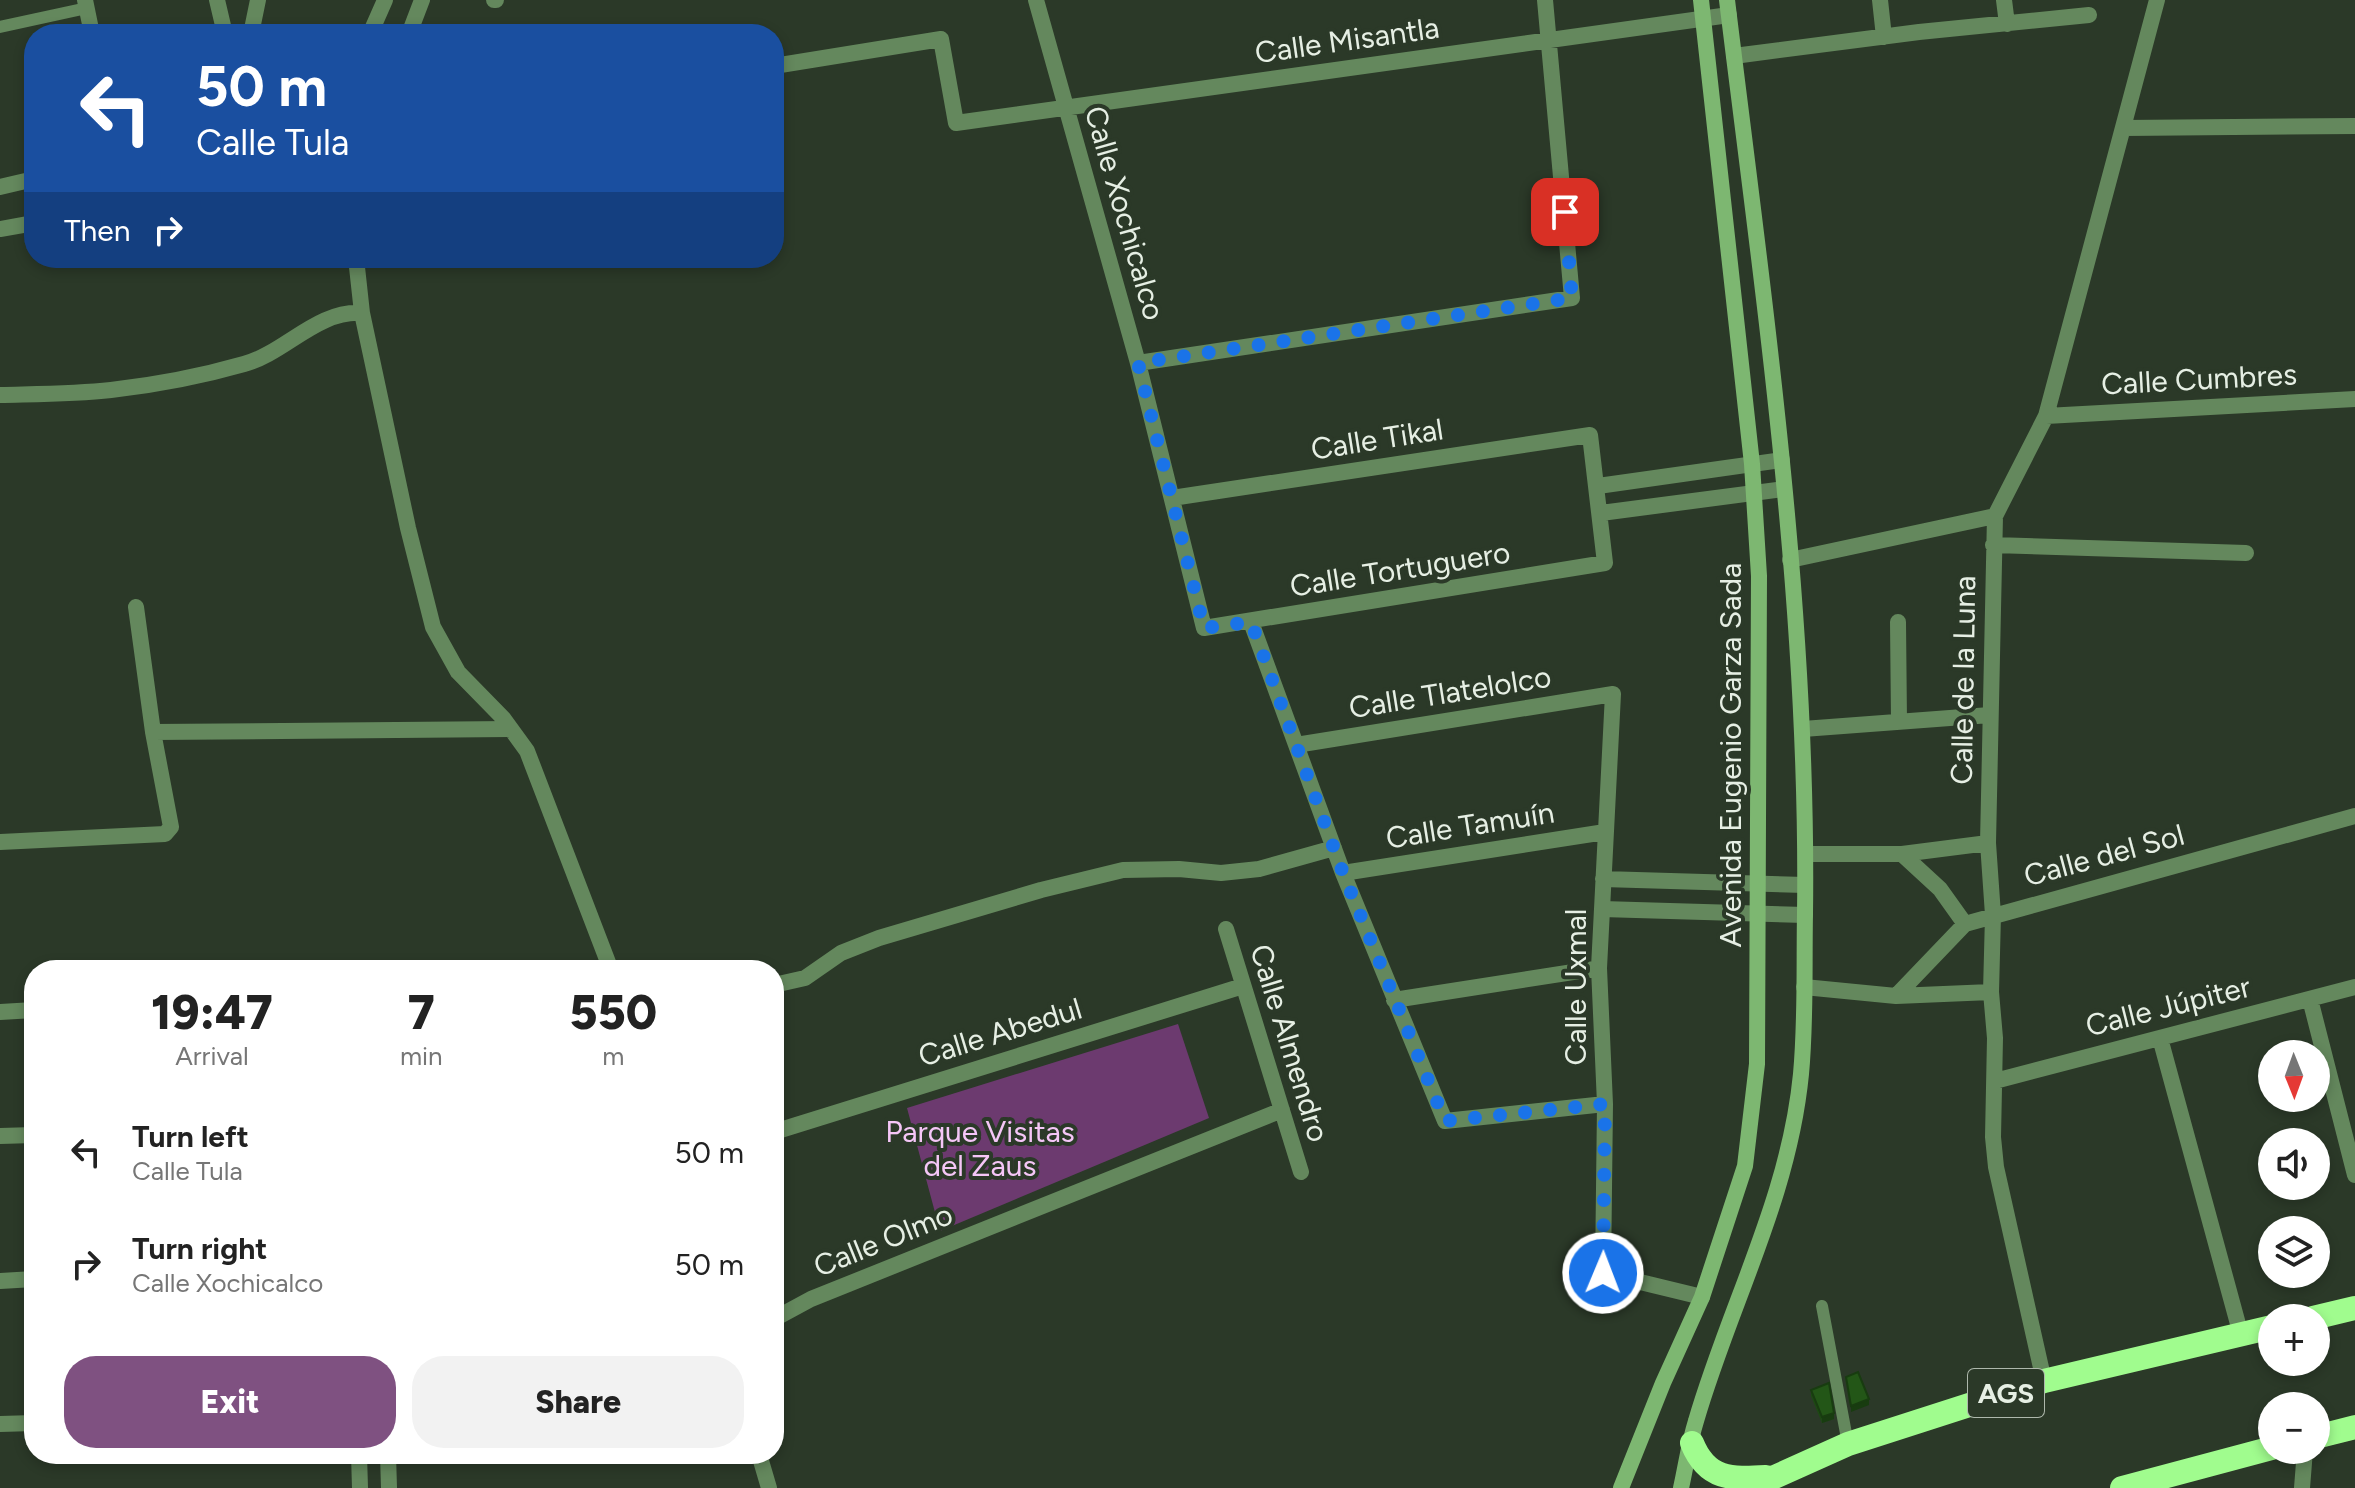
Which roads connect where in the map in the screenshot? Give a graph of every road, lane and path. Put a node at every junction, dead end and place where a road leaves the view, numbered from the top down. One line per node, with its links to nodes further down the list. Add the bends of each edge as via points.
1 (217, 0): 16 (street)
2 (258, 0): 17 (street)
3 (385, 0): 18 (street)
4 (422, 0): 19 (street)
5 (1036, 0): 26 (street, Calle Xochicalco)
6 (1545, 0): 23 (street)
7 (1701, 0): 14 (main road, Avenida Eugenio Garza Sada)
8 (1880, 0): 22 (street)
9 (2004, 0): 20 (street)
10 (2157, 0): 28 (street, Calle de la Luna)
11 (86, 4): 15 (street); 21 (lane)
12 (1728, 8): 14 (street, Calle Misantla); 24 (main road, Avenida Eugenio Garza Sada)
13 (2089, 15): 20 (street)
14 (1703, 20): 23 (street, Calle Misantla); 40 (main road, Avenida Eugenio Garza Sada)
15 (90, 24)
16 (223, 24)
17 (253, 24)
18 (374, 24)
19 (413, 24)
20 (2007, 24): 22 (street)
21 (0, 27)
22 (1884, 37): 24 (street)
23 (1550, 40): 26 (street, Calle Misantla); 35 (street, via 1572,298)
24 (1734, 56): 39 (main road, Avenida Eugenio Garza Sada)
25 (784, 64): 26 (street, Calle Misantla, via 941,39 956,123)
26 (1067, 108): 35 (street, Calle Xochicalco)
27 (2355, 126): 28 (street)
28 (2124, 128): 38 (street, Calle de la Luna)
29 (24, 181): 30 (street)
30 (0, 187)
31 (24, 225): 32 (street)
32 (0, 229)
33 (357, 268): 34 (street)
34 (362, 313): 36 (street, via 320,322 247,363 108,391); 57 (street, via 433,627 458,672)
35 (1138, 363): 44 (street, Calle Xochicalco)
36 (0, 395)
37 (2355, 399): 38 (street, Calle Cumbres)
38 (2046, 416): 46 (street, Calle de la Luna)
39 (1782, 460): 40 (street); 42 (main road, Avenida Eugenio Garza Sada)
40 (1752, 464): 41 (street); 43 (main road, Avenida Eugenio Garza Sada)
41 (1598, 486): 44 (street, Calle Tikal, via 1590,435); 45 (street)
42 (1784, 489): 43 (street); 49 (main road, Avenida Eugenio Garza Sada)
43 (1754, 492): 45 (street); 70 (main road, Avenida Eugenio Garza Sada, via 1759,576)
44 (1172, 498): 53 (street, Calle Xochicalco)
45 (1601, 513): 51 (street, Calle Tortuguero, via 1605,563)
46 (1995, 516): 47 (street, Calle de la Luna); 49 (street)
47 (1993, 545): 48 (street); 55 (street, Calle de la Luna)
48 (2246, 553)
49 (1790, 560): 58 (main road, Avenida Eugenio Garza Sada)
50 (136, 607): 59 (street)
51 (1251, 622): 53 (street, Calle Tortuguero); 60 (street)
52 (1898, 622): 56 (street)
53 (1204, 628)
54 (1613, 694): 60 (street, Calle Tlatelolco); 62 (street, Calle Uxmal)
55 (1990, 715): 56 (street); 64 (street, Calle de la Luna)
56 (1899, 722): 58 (street)
57 (511, 729): 59 (street); 78 (street, via 527,751)
58 (1803, 729): 66 (main road, Avenida Eugenio Garza Sada)
59 (153, 732): 63 (street, via 171,827 165,834)
60 (1296, 745): 65 (street)
61 (2355, 816): 75 (street, Calle del Sol)
62 (1605, 832): 68 (street, Calle Tamuín); 69 (street, Calle Uxmal)
63 (0, 842)
64 (1988, 843): 67 (street); 75 (street, Calle de la Luna)
65 (1334, 848): 68 (street); 80 (street, via 1259,869 1123,870 1041,890 879,938 841,953 805,978)
66 (1806, 854): 67 (street); 71 (main road, Avenida Eugenio Garza Sada)
67 (1902, 854): 76 (street, via 1940,889)
68 (1343, 873): 87 (street)
69 (1603, 879): 70 (street); 72 (street, Calle Uxmal)
70 (1758, 883): 71 (street); 73 (main road, Avenida Eugenio Garza Sada)
71 (1805, 885): 74 (main road, Avenida Eugenio Garza Sada)
72 (1602, 909): 73 (street); 79 (street, Calle Uxmal)
73 (1758, 912): 74 (street); 101 (main road, Avenida Eugenio Garza Sada, via 1757,1064 1745,1166)
74 (1805, 915): 82 (main road, Avenida Eugenio Garza Sada)
75 (1993, 915): 76 (street, Calle del Sol); 84 (street, Calle de la Luna)
76 (1965, 924): 85 (street, Calle del Sol)
77 (1226, 929): 81 (street, Calle Almendro)
78 (601, 960)
79 (1599, 968): 87 (street); 92 (street, Calle Uxmal)
80 (784, 983)
81 (1243, 986): 93 (street, Calle Almendro); 94 (street, Calle Abedul)
82 (1804, 987): 85 (street); 113 (main road, Avenida Eugenio Garza Sada, via 1801,1074 1790,1142 1775,1203)
83 (2355, 987): 86 (street, Calle Júpiter)
84 (1991, 992): 85 (street); 91 (street, Calle de la Luna)
85 (1896, 996)
86 (2310, 999): 90 (street, Calle Júpiter); 98 (street)
87 (1394, 1000): 92 (street, via 1445,1121)
88 (24, 1011): 89 (street)
89 (0, 1012)
90 (2160, 1038): 91 (street, Calle Júpiter); 107 (street)
91 (1995, 1081): 108 (street, Calle de la Luna, via 1996,1167)
92 (1605, 1104): 101 (street, Calle Uxmal, via 1603,1273)
93 (1282, 1110): 97 (street, Calle Almendro); 104 (street, Calle Olmo)
94 (784, 1129)
95 (24, 1135): 96 (street)
96 (0, 1136)
97 (1301, 1172)
98 (2355, 1175)
99 (24, 1280): 100 (street)
100 (0, 1281)
101 (1702, 1297): 124 (main road, Avenida Eugenio Garza Sada)
102 (1822, 1306): 114 (lane)
103 (2355, 1308): 105 (highway)
104 (784, 1314)
105 (2330, 1314)
106 (2258, 1331): 107 (highway, AGS)
107 (2241, 1335): 108 (highway, AGS)
108 (2044, 1381): 114 (highway, AGS)
109 (24, 1423): 110 (street)
110 (0, 1424)
111 (2355, 1427): 112 (highway)
112 (2330, 1433)
113 (1692, 1443): 120 (highway, via 1711,1470 1734,1479); 125 (main road, Avenida Eugenio Garza Sada)
114 (1848, 1444): 120 (highway, AGS)
115 (2258, 1452): 127 (highway)
116 (359, 1464): 121 (street)
117 (388, 1464): 122 (street)
118 (762, 1464): 123 (street)
119 (2304, 1464): 128 (street)
120 (1773, 1476): 126 (highway, AGS)
121 (360, 1488)
122 (389, 1488)
123 (769, 1488)
124 (1621, 1488)
125 (1681, 1488)
126 (1750, 1488)
127 (2122, 1488)
128 (2302, 1488)

